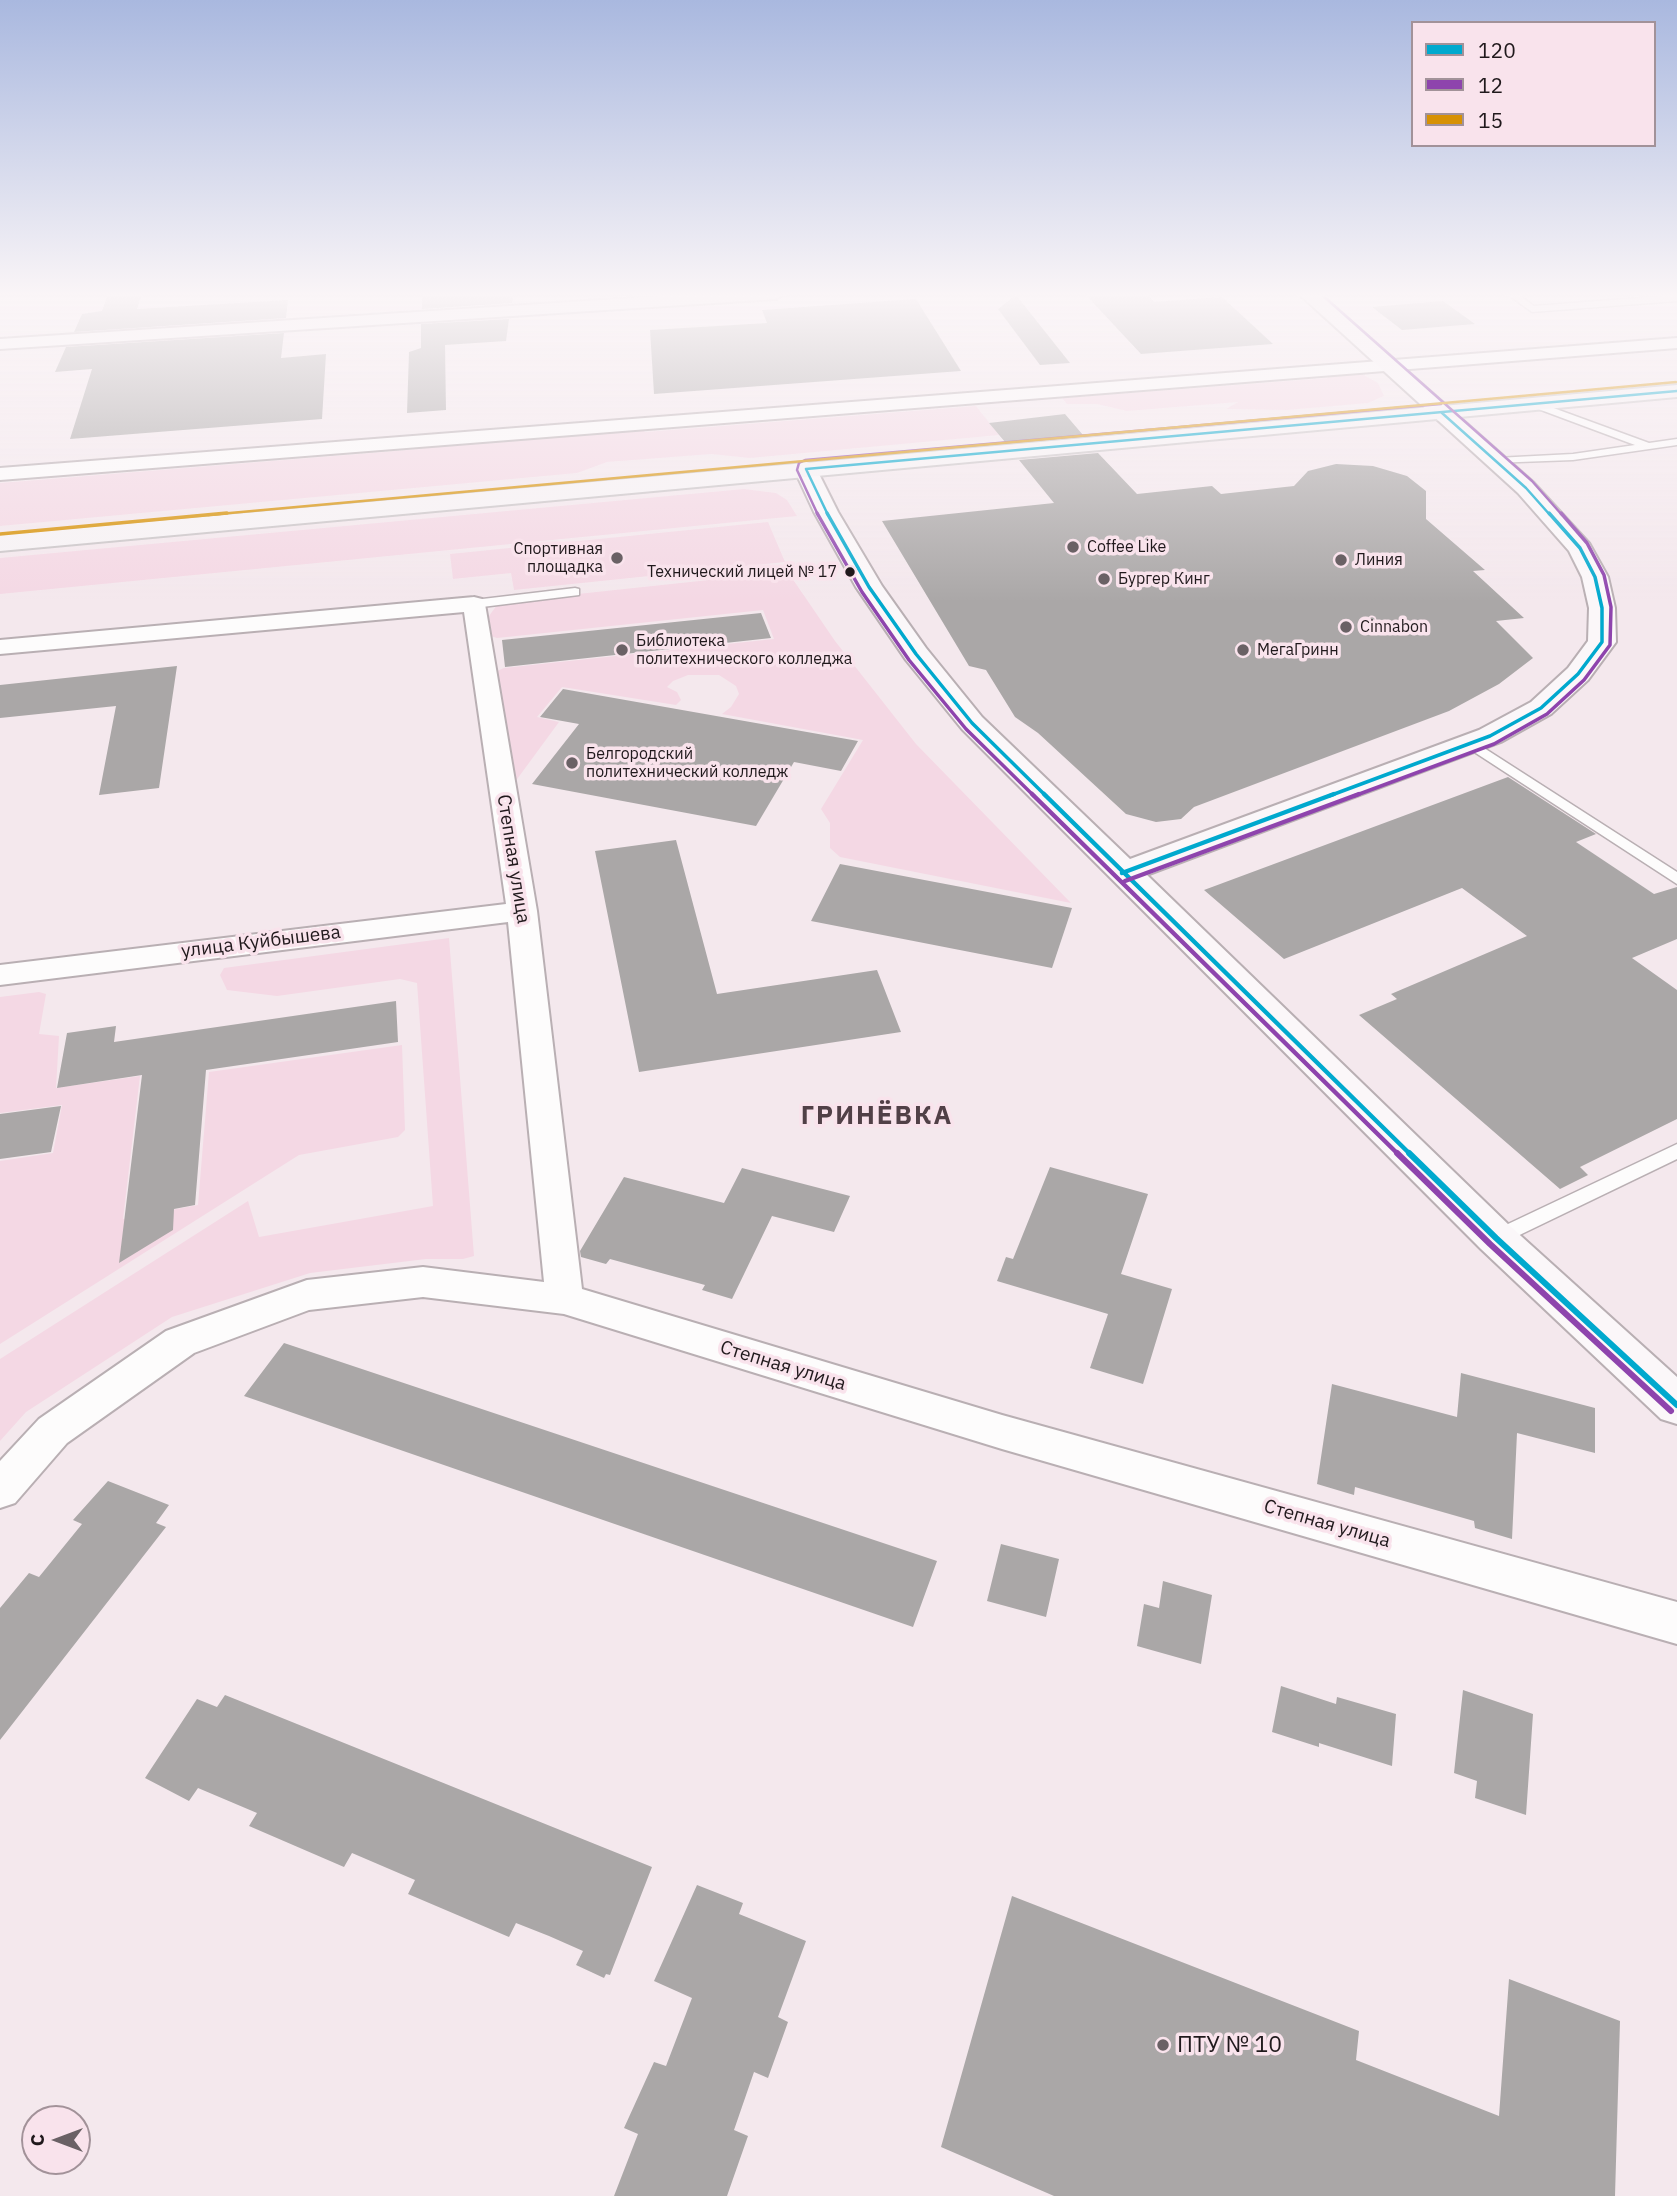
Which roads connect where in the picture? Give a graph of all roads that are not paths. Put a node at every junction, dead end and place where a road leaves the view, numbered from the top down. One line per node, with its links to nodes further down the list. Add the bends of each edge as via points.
1 (977, 396): 10 (street)
2 (1423, 396): 5 (street)
3 (1622, 396): 4 (main road)
4 (1537, 405): 5 (main road); 7 (lane)
5 (1441, 413): 8 (street); 9 (main road, via 1437,420 839,474)
6 (1677, 442): 7 (lane)
7 (1649, 446): 8 (lane, via 1573,457)
8 (1496, 461): 15 (street, via 1580,548 1595,577 1602,608 1602,642 1578,674 1541,708)
9 (806, 469): 11 (main road); 16 (street, via 869,587 916,654 972,723)
10 (0, 474)
11 (0, 543)
12 (575, 592): 13 (lane)
13 (474, 604): 14 (street, via 36,638); 18 (street, Степная улица)
14 (0, 647)
15 (1471, 743): 16 (street); 17 (lane)
16 (1122, 873): 21 (street)
17 (1677, 879)
18 (522, 911): 19 (street, улица Куйбышева); 22 (street, Степная улица)
19 (0, 975)
20 (1677, 1151): 21 (lane)
21 (1496, 1238): 23 (street)
22 (564, 1299): 24 (street, via 423,1282 307,1294 180,1342 53,1432); 25 (street, Степная улица, via 1002,1432)
23 (1677, 1405)
24 (0, 1490)
25 (1677, 1623)

